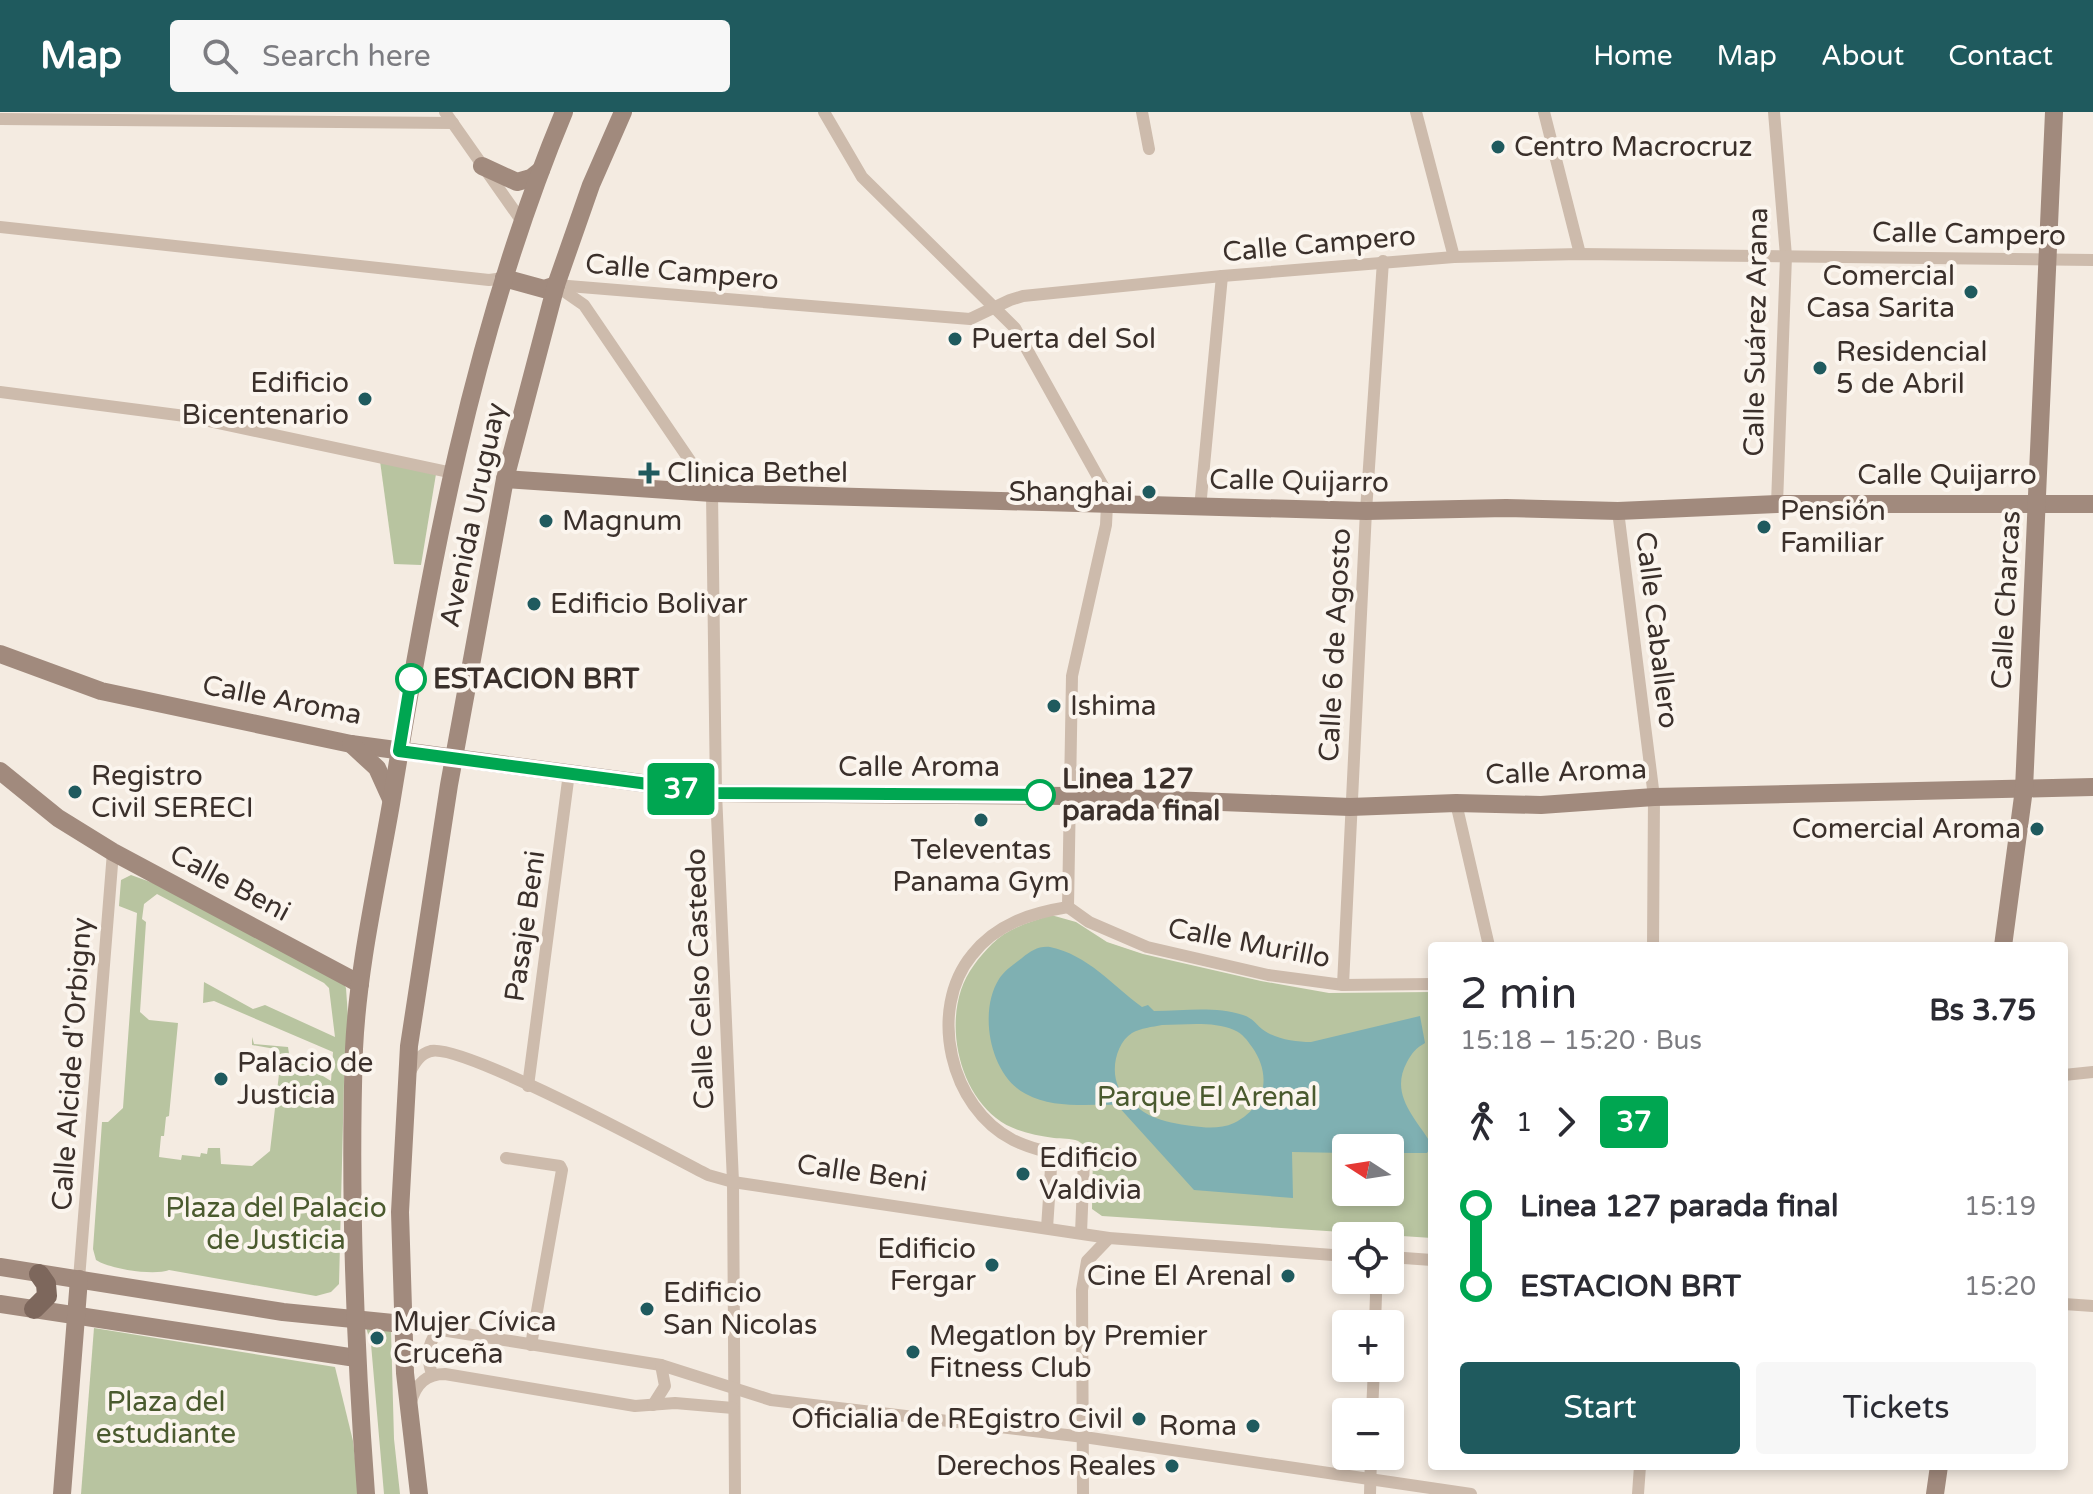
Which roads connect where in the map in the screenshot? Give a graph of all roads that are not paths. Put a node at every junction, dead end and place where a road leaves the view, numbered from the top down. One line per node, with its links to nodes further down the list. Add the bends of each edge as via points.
1 (564, 112): 13 (main road, Avenida Uruguay)
2 (623, 112): 24 (main road, Avenida Uruguay)
3 (824, 112): 25 (street, via 862,177)
4 (1142, 112): 11 (street)
5 (1416, 112): 18 (street)
6 (1544, 112): 16 (street)
7 (1774, 112): 17 (street, Calle Suárez Arana)
8 (2054, 112): 19 (main road, Calle Charcas)
9 (449, 118): 10 (street); 12 (street)
10 (0, 119)
11 (1149, 149)
12 (482, 166): 13 (main road, via 517,182); 14 (street)
13 (541, 170): 14 (main road, Avenida Uruguay)
14 (523, 223): 23 (main road, Avenida Uruguay)
15 (0, 227): 23 (street)
16 (1580, 254): 17 (street, Calle Campero); 18 (street, Calle Campero)
17 (1786, 256): 19 (street, Calle Campero); 31 (street, Calle Suárez Arana)
18 (1454, 257): 21 (street, Calle Campero)
19 (2048, 259): 20 (street, Calle Campero); 30 (main road, Calle Charcas)
20 (2093, 260)
21 (1383, 261): 22 (street, Calle Campero); 35 (street, Calle 6 de Agosto)
22 (1222, 276): 25 (street, Calle Campero, via 1023,296); 34 (street)
23 (504, 278): 24 (main road, via 544,289); 27 (main road, Avenida Uruguay)
24 (556, 285): 25 (street, Calle Campero, via 970,319); 28 (main road, Avenida Uruguay); 29 (street, via 584,305)
25 (996, 307): 33 (street, via 1015,328 1103,486)
26 (0, 392): 27 (street, via 185,416)
27 (453, 473): 39 (main road, Avenida Uruguay)
28 (505, 479): 29 (main road, Calle Quijarro); 40 (main road, Avenida Uruguay)
29 (712, 493): 33 (main road, Calle Quijarro); 46 (street, Calle Celso Castedo)
30 (2039, 502): 31 (main road, Calle Quijarro); 32 (main road, Calle Quijarro); 45 (main road, Calle Charcas)
31 (1777, 504): 36 (main road, Calle Quijarro)
32 (2093, 504)
33 (1107, 505): 34 (main road, Calle Quijarro); 47 (street, via 1072,676)
34 (1200, 508): 35 (main road, Calle Quijarro)
35 (1366, 511): 36 (main road, Calle Quijarro); 52 (street, Calle 6 de Agosto)
36 (1618, 511): 48 (street, Calle Caballero)
37 (0, 654): 38 (main road, Calle Aroma, via 101,691)
38 (351, 744): 39 (main road, Calle Aroma); 50 (main road, via 377,768)
39 (399, 751): 40 (main road, Calle Aroma); 50 (main road, Avenida Uruguay)
40 (454, 758): 41 (main road, Calle Aroma); 49 (main road, Avenida Uruguay)
41 (493, 763): 43 (main road, Calle Aroma); 49 (main road, via 478,765 461,777)
42 (0, 771): 53 (main road, Calle Beni, via 58,818)
43 (569, 773): 46 (main road, Calle Aroma); 64 (street, Pasaje Beni)
44 (2093, 787): 45 (main road, Calle Aroma)
45 (2024, 789): 48 (main road, Calle Aroma); 57 (main road, Calle Charcas)
46 (716, 793): 47 (main road, Calle Aroma); 67 (street, Calle Celso Castedo)
47 (1068, 796): 52 (main road, Calle Aroma); 54 (street)
48 (1654, 797): 51 (main road, Calle Aroma, via 1541,805); 56 (street, Calle Caballero)
49 (447, 799): 62 (main road, Avenida Uruguay)
50 (391, 800): 58 (main road, Avenida Uruguay)
51 (1456, 803): 52 (main road, Calle Aroma); 55 (street)
52 (1350, 807): 60 (street, Calle 6 de Agosto)
53 (113, 852): 58 (main road, Calle Beni); 76 (street, Calle Alcide d'Orbigny)
54 (1068, 907): 60 (street, Calle Murillo, via 1147,947 1268,975); 65 (street, via 1012,921 974,952 960,971 951,1005 953,1053 964,1093 1013,1140)
55 (1488, 942)
56 (1653, 942)
57 (2004, 942)
58 (360, 984): 82 (main road, Avenida Uruguay, via 354,1048)
59 (1428, 984): 60 (street, Calle Murillo)
60 (1343, 985)
61 (2093, 1072): 63 (street)
62 (408, 1074): 64 (street, Calle Beni, via 418,1057 438,1051 468,1058); 83 (main road, Avenida Uruguay, via 400,1212)
63 (2068, 1075)
64 (528, 1086): 67 (street, Calle Beni, via 708,1175)
65 (1052, 1153): 68 (street); 69 (street, via 1084,1160)
66 (506, 1158): 85 (street, via 562,1170)
67 (733, 1182): 68 (street, Calle Beni); 89 (street, Calle Celso Castedo)
68 (1047, 1228): 69 (street, Calle Beni)
69 (1081, 1233): 70 (street, Calle Beni)
70 (1109, 1238): 71 (street, Calle Beni); 93 (street, via 1087,1261 1082,1290)
71 (1332, 1255)
72 (1404, 1258): 73 (street)
73 (1428, 1260)
74 (0, 1267): 75 (main road)
75 (39, 1274): 76 (main road); 80 (main road, via 47,1296)
76 (79, 1279): 81 (main road); 82 (main road, via 283,1312)
77 (0, 1304): 80 (main road)
78 (2068, 1304): 79 (street)
79 (2093, 1306)
80 (34, 1309): 81 (main road)
81 (76, 1315): 86 (main road); 98 (main road)
82 (354, 1318): 83 (main road); 86 (main road, Avenida Uruguay)
83 (403, 1324): 84 (street); 92 (main road, Avenida Uruguay)
84 (437, 1331): 85 (street); 88 (street, via 428,1346)
85 (531, 1345): 87 (street)
86 (356, 1358): 99 (main road, Avenida Uruguay)
87 (661, 1365): 89 (street); 90 (street, via 665,1386)
88 (432, 1374): 90 (street); 92 (street, via 413,1393)
89 (733, 1389): 91 (street, Calle Celso Castedo); 93 (street, via 771,1400)
90 (653, 1405): 91 (street)
91 (733, 1408): 101 (street, Calle Celso Castedo)
92 (408, 1409): 100 (main road, Avenida Uruguay)
93 (1084, 1437): 97 (street); 102 (street)
94 (1370, 1470): 97 (street)
95 (1640, 1470): 105 (street)
96 (1938, 1470): 106 (main road)
97 (1370, 1479): 103 (street); 104 (street)
98 (62, 1494)
99 (366, 1494)
100 (419, 1494)
101 (735, 1494)
102 (1083, 1494)
103 (1370, 1494)
104 (1471, 1494)
105 (1638, 1494)
106 (1935, 1494)

